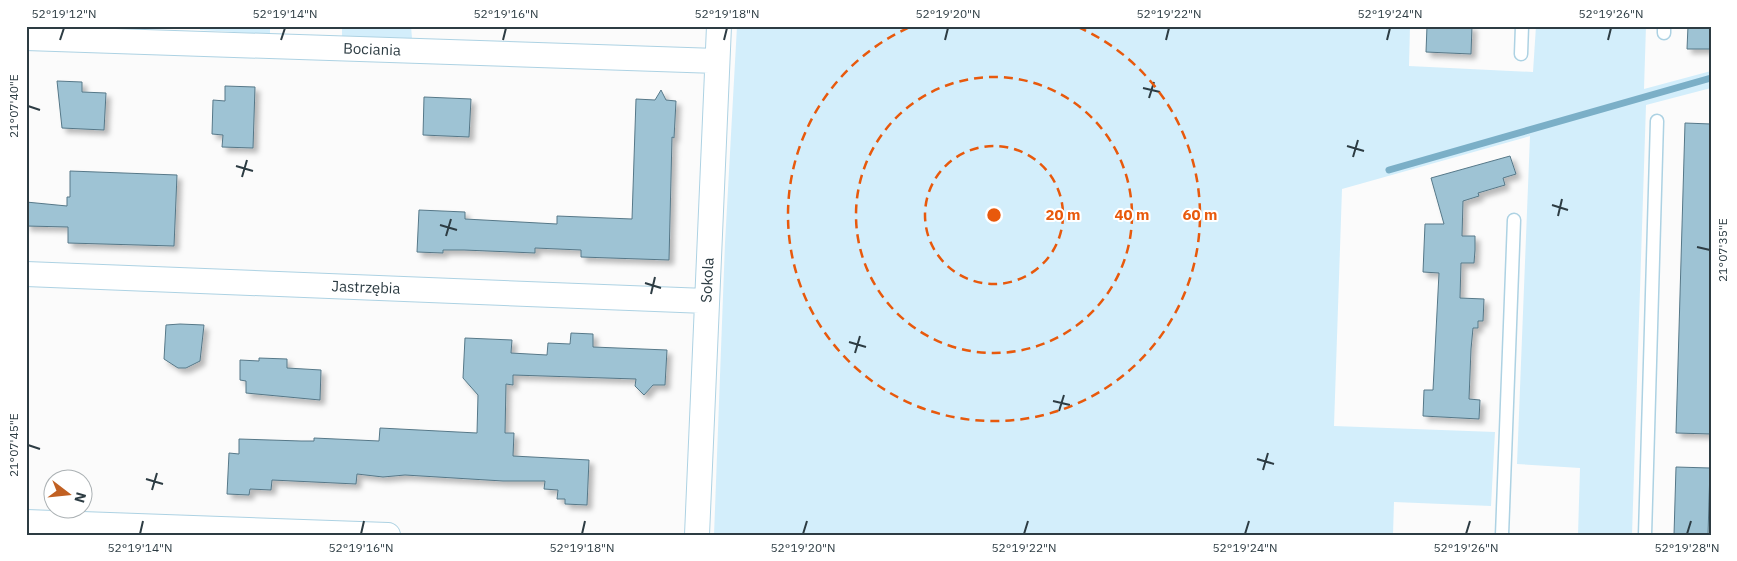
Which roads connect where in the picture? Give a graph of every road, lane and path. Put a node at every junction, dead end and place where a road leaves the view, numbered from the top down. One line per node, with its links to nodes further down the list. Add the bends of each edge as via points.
1 (719, 26): 5 (street, Sokola)
2 (1522, 26): 4 (lane)
3 (26, 38): 5 (street, Bociania)
4 (1521, 54)
5 (718, 62): 9 (street, Sokola)
6 (1657, 122): 14 (lane)
7 (1514, 220): 13 (lane)
8 (26, 274): 9 (street, Jastrzębia)
9 (706, 301): 12 (street, Sokola)
10 (26, 522): 11 (street)
11 (388, 535)
12 (697, 535)
13 (1502, 535)
14 (1645, 535)

